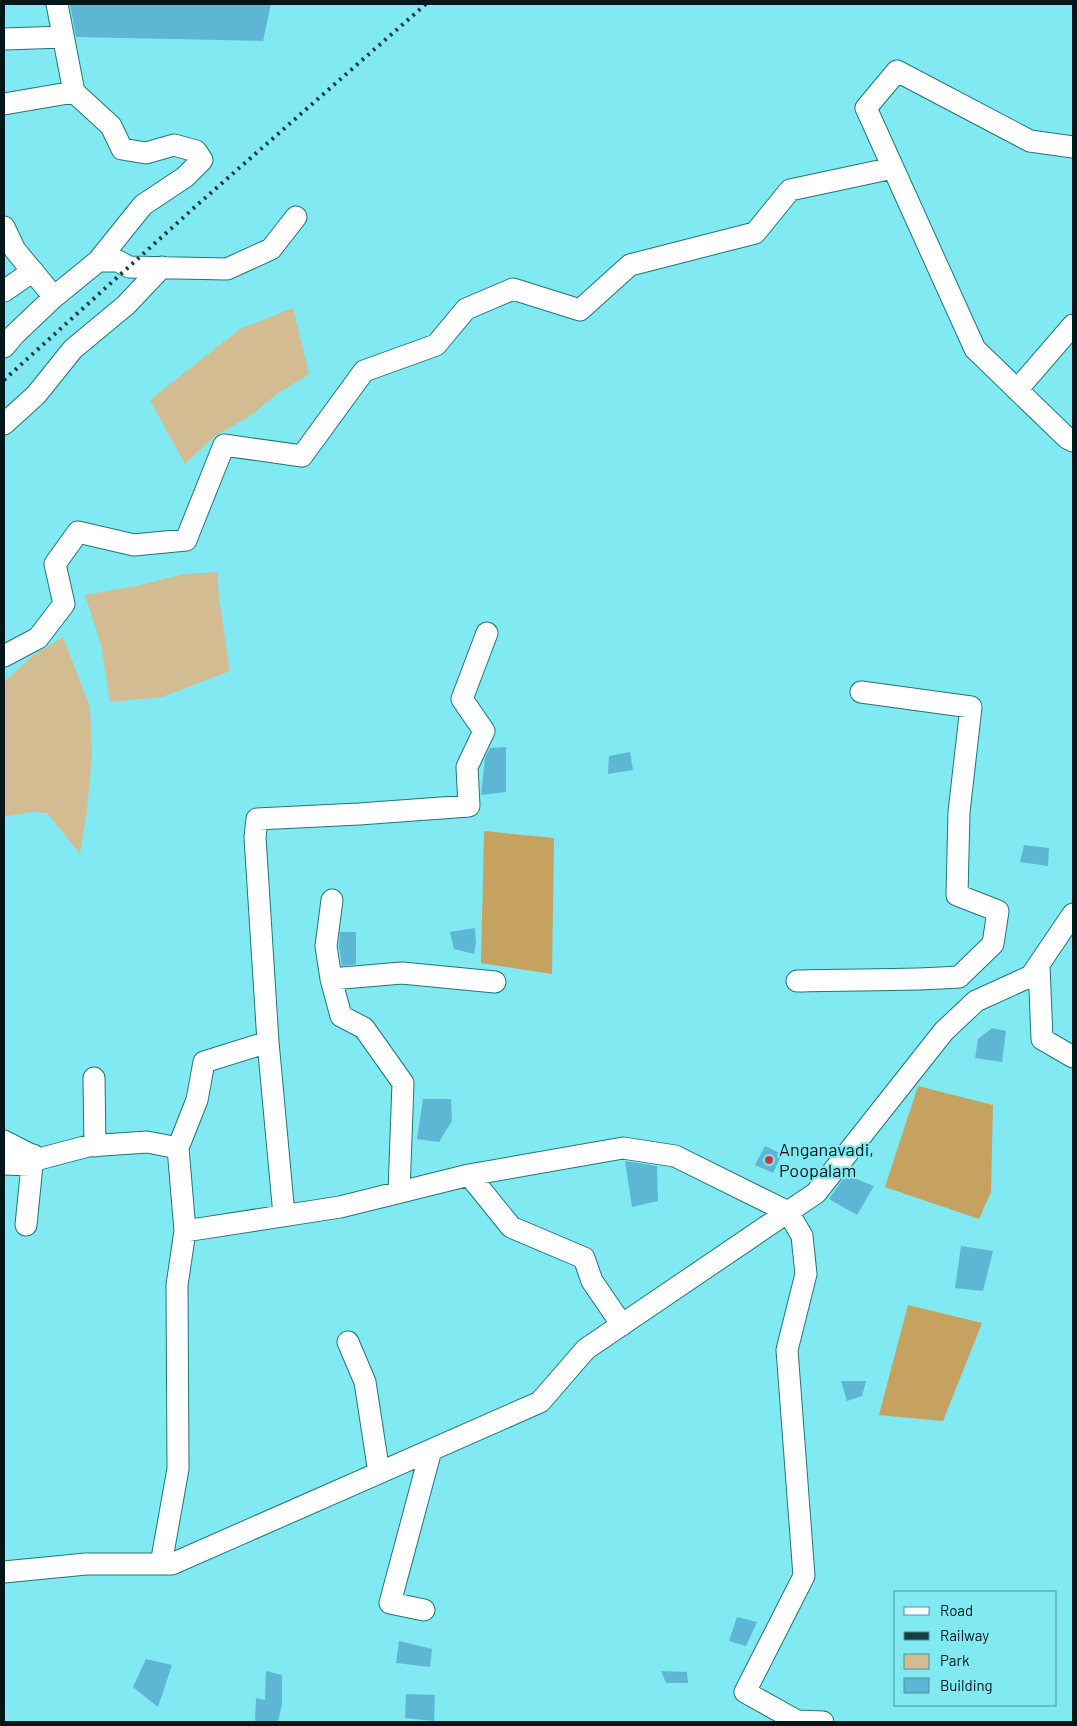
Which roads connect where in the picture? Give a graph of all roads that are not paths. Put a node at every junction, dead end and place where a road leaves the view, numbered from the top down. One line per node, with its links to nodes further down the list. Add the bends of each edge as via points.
1 (57, 4): 2 (street)
2 (63, 37): 3 (street); 4 (street)
3 (4, 40)
4 (74, 92): 5 (street); 10 (street, via 111,126 122,149 146,153 174,145 196,151 202,160 143,205)
5 (4, 104)
6 (1073, 147): 7 (street, via 1030,141 897,71 866,108)
7 (893, 168): 17 (street, via 975,349); 21 (street, via 790,190 754,233 630,265 580,310 513,289 466,309 436,345 364,371 302,456 224,446 186,540 134,545 78,532 55,564 64,604 38,638)
8 (296, 217): 11 (street, via 271,249 227,269)
9 (4, 227): 12 (street, via 15,250)
10 (98, 261): 11 (street, via 118,260 129,267); 14 (street)
11 (162, 267): 18 (street, via 126,305 73,349 36,395)
12 (33, 271): 13 (street); 14 (street)
13 (4, 291)
14 (54, 298): 16 (street)
15 (1073, 325): 17 (street)
16 (4, 347)
17 (1017, 390): 19 (street, via 1067,438)
18 (4, 424)
19 (1073, 440)
20 (487, 633): 29 (street, via 462,699 484,731 467,767 469,806 257,819 255,837)
21 (4, 656)
22 (861, 692): 27 (street, via 971,707 959,812 957,895 998,911 993,944 959,977)
23 (332, 900): 26 (street, via 326,946)
24 (1073, 914): 25 (street)
25 (1039, 965): 30 (street, via 1042,1039); 39 (street, via 1031,976 976,1001 944,1031 816,1193)
26 (331, 979): 28 (street, via 402,974); 38 (street, via 341,1016 364,1028 403,1083)
27 (797, 981)
28 (495, 982)
29 (268, 1042): 34 (street, via 204,1062 197,1100); 40 (street)
30 (1073, 1058)
31 (94, 1078): 33 (street)
32 (4, 1141): 35 (street)
33 (95, 1146): 34 (street, via 147,1142); 35 (street)
34 (178, 1148): 42 (street)
35 (32, 1160): 36 (street); 41 (street)
36 (4, 1164)
37 (469, 1176): 38 (street); 39 (street, via 622,1148 675,1156); 43 (street, via 511,1227 584,1258 592,1281)
38 (399, 1192): 40 (street, via 340,1207)
39 (788, 1212): 43 (street); 50 (street, via 802,1236 806,1274 787,1350 804,1576 745,1692 797,1721)
40 (284, 1215): 42 (street)
41 (26, 1225)
42 (186, 1231): 47 (street, via 177,1285 178,1469)
43 (622, 1324): 45 (street, via 586,1349 540,1402)
44 (348, 1342): 46 (street, via 366,1382)
45 (431, 1450): 46 (street); 49 (street, via 390,1603)
46 (379, 1472): 47 (street, via 172,1564)
47 (161, 1564): 48 (street, via 86,1564)
48 (4, 1572)
49 (424, 1610)
50 (824, 1722)

